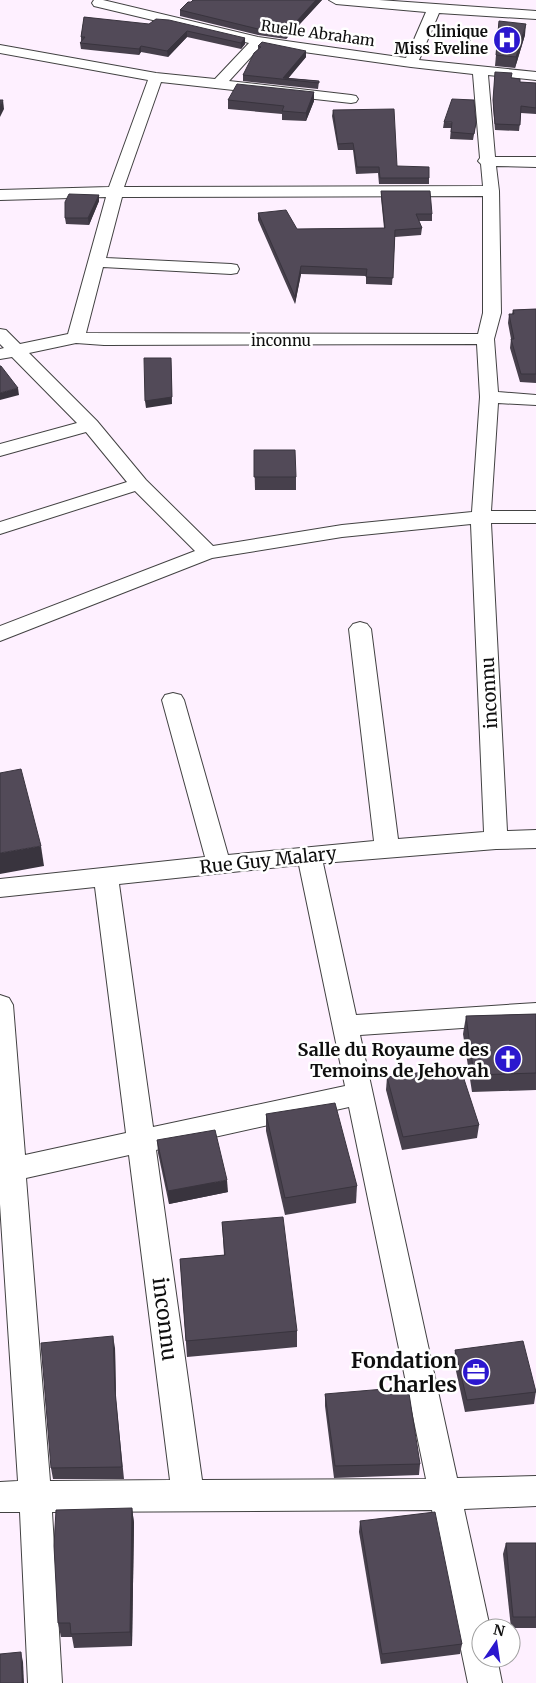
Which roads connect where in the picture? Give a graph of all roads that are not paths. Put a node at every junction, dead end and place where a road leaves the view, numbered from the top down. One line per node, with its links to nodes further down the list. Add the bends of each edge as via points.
1 (336, 0): 3 (street)
2 (100, 3): 5 (street, Ruelle Abraham)
3 (434, 10): 4 (street); 7 (street)
4 (536, 15)
5 (258, 41): 7 (street, Ruelle Abraham); 11 (street)
6 (0, 49): 10 (street)
7 (411, 63): 8 (street, Ruelle Abraham)
8 (480, 70): 9 (street, Ruelle Abraham); 13 (street, inconnu)
9 (536, 76)
10 (156, 77): 11 (street); 16 (street)
11 (218, 85): 12 (street)
12 (351, 99)
13 (486, 161): 14 (street); 15 (street, inconnu)
14 (536, 162)
15 (491, 191): 16 (street); 22 (street, inconnu, via 501,312)
16 (115, 192): 17 (street); 18 (street)
17 (0, 195)
18 (96, 262): 19 (street); 21 (street)
19 (231, 268)
20 (0, 334): 23 (street)
21 (76, 338): 22 (street, inconnu); 23 (street, inconnu)
22 (485, 339): 24 (street, inconnu)
23 (9, 352): 26 (street)
24 (489, 397): 25 (street); 29 (street, inconnu)
25 (536, 400)
26 (90, 425): 27 (street); 28 (street)
27 (0, 450)
28 (140, 484): 31 (street); 32 (street)
29 (481, 517): 30 (street); 32 (street, via 342,530); 37 (street, inconnu)
30 (536, 517)
31 (0, 528)
32 (208, 553): 34 (street)
33 (360, 629): 38 (street)
34 (0, 634)
35 (173, 700): 40 (street)
36 (536, 839): 37 (street, Rue Guy Malary)
37 (496, 840): 38 (street, Rue Guy Malary)
38 (387, 848): 39 (street, Rue Guy Malary)
39 (309, 855): 40 (street, Rue Guy Malary); 45 (street)
40 (219, 864): 41 (street, Rue Guy Malary)
41 (106, 876): 42 (street, Rue Guy Malary); 47 (street, inconnu)
42 (0, 888)
43 (0, 1005): 48 (street)
44 (536, 1014): 45 (street)
45 (345, 1026): 46 (street)
46 (359, 1094): 47 (street); 50 (street)
47 (142, 1141): 48 (street); 51 (street, inconnu)
48 (5, 1170): 53 (street)
49 (536, 1491): 50 (street)
50 (444, 1494): 51 (street); 55 (street)
51 (188, 1496): 53 (street)
52 (0, 1497): 53 (street)
53 (35, 1497): 54 (street)
54 (45, 1683)
55 (485, 1683)

